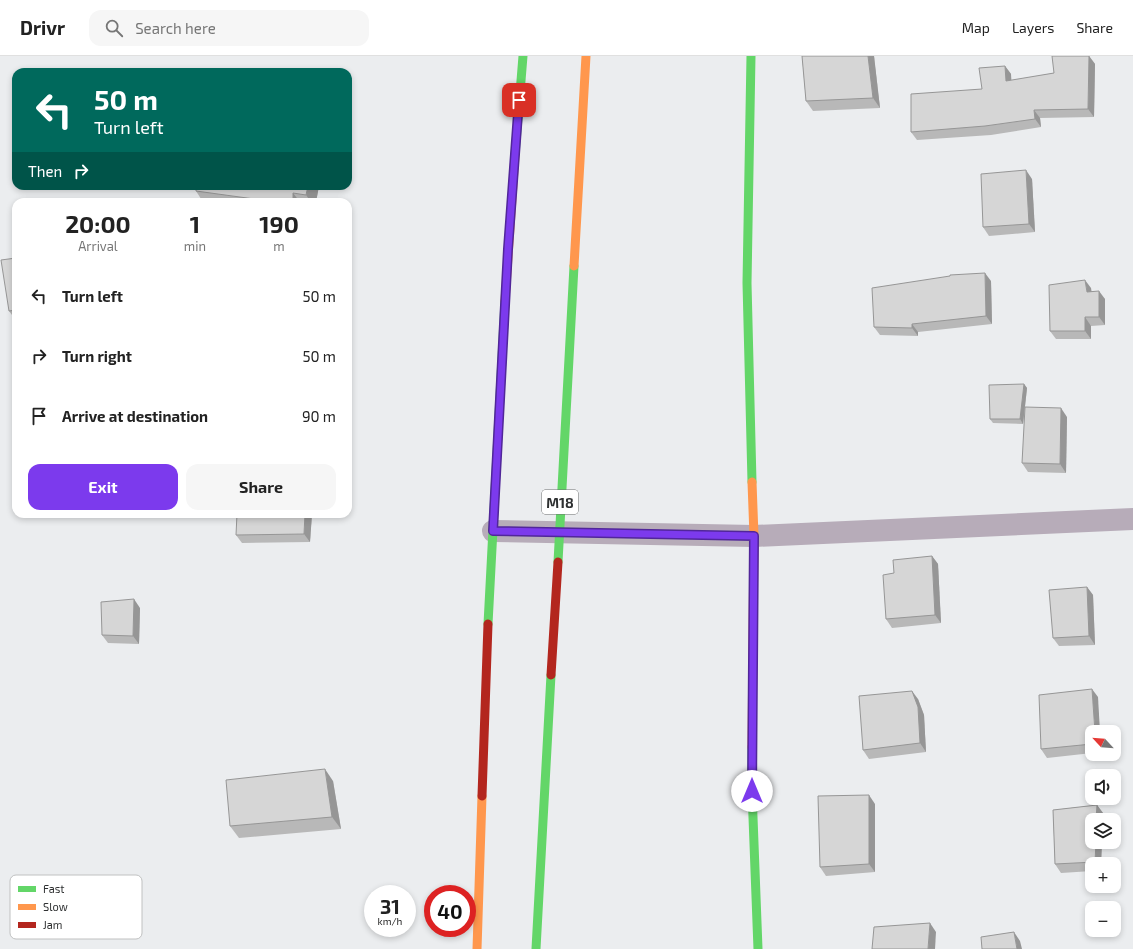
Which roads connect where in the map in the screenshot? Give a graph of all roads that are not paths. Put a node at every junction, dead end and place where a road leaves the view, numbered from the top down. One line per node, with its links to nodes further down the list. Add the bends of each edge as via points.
1 (522, 56): 5 (street, via 508,249)
2 (586, 56): 6 (street, M18)
3 (751, 56): 7 (street, via 747,283)
4 (1133, 519): 7 (street)
5 (493, 531): 6 (street); 8 (street, via 482,754)
6 (559, 532): 7 (street); 9 (street, M18)
7 (754, 536): 10 (street, via 752,791)
8 (477, 949)
9 (536, 949)
10 (758, 949)

